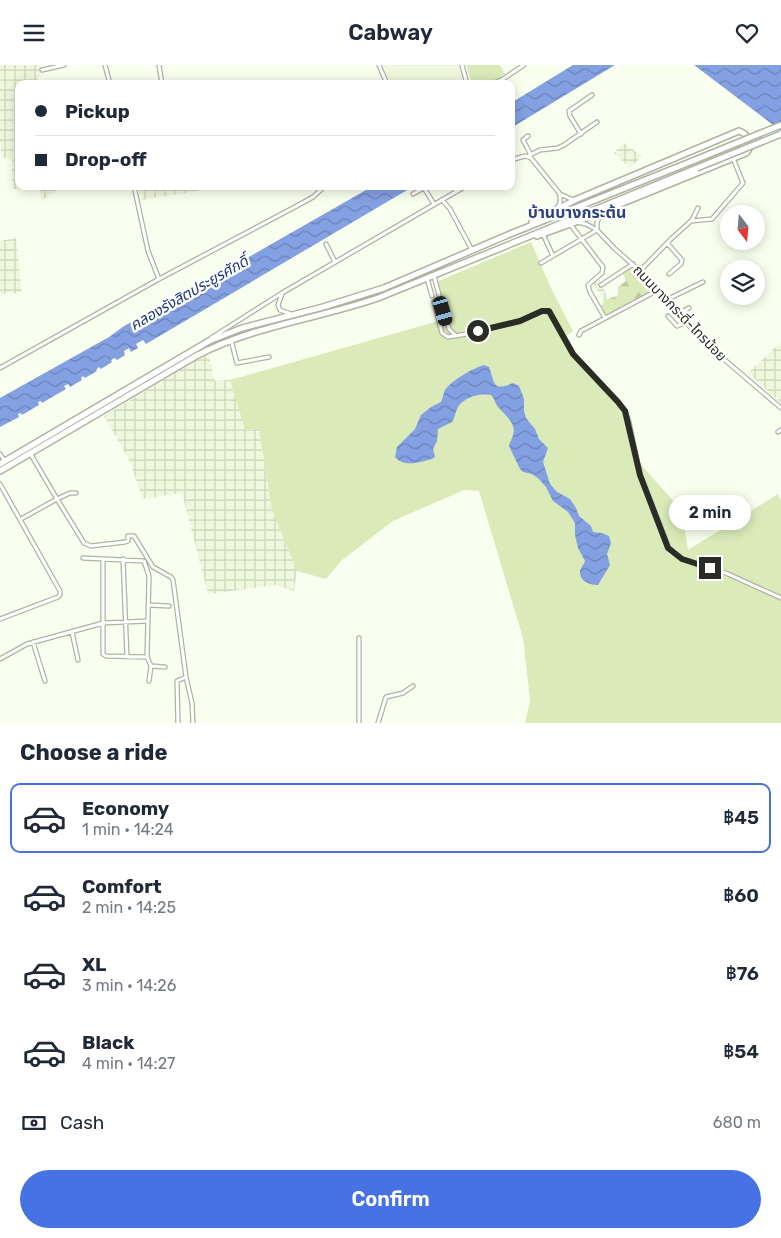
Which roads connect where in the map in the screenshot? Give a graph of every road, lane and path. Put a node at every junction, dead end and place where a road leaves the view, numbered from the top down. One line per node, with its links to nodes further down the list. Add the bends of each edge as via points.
1 (64, 65): 7 (street)
2 (105, 65): 8 (street)
3 (159, 65): 9 (street)
4 (379, 65): 10 (street)
5 (462, 65): 11 (street)
6 (524, 65): 12 (street)
7 (42, 70)
8 (109, 80)
9 (161, 80)
10 (385, 80)
11 (466, 80)
12 (501, 80)
13 (592, 95): 16 (street, via 569,111)
14 (597, 122): 16 (street)
15 (781, 125): 40 (main road, bridge)
16 (581, 134): 19 (street, via 558,148 540,150)
17 (781, 134): 43 (main road, bridge)
18 (528, 136): 19 (street, via 523,140)
19 (529, 156): 20 (street); 29 (street)
20 (515, 158)
21 (733, 158): 31 (main road, via 749,149 749,139 739,131); 35 (main road); 36 (street, via 743,183 712,219)
22 (135, 190): 55 (street, via 148,251)
23 (321, 190): 55 (street)
24 (420, 190): 28 (street)
25 (426, 190): 32 (street)
26 (459, 190): 27 (street)
27 (456, 192): 30 (street)
28 (413, 194)
29 (560, 194): 31 (street); 34 (street, via 558,208)
30 (442, 199): 32 (street); 46 (street)
31 (575, 200): 34 (main road)
32 (434, 205): 48 (street)
33 (698, 208): 36 (street)
34 (552, 212): 40 (main road)
35 (602, 212): 37 (main road); 39 (street, via 596,222)
36 (691, 221): 44 (street)
37 (576, 222): 38 (main road); 39 (street, ถนนบางกระดี่-ไทรน้อย)
38 (570, 224): 41 (main road); 42 (street)
39 (598, 230): 42 (street); 50 (street, ถนนบางกระดี่-ไทรน้อย)
40 (510, 234): 46 (main road)
41 (543, 234): 43 (main road); 47 (street)
42 (582, 240): 47 (street); 69 (street, via 602,267 602,273 588,285)
43 (513, 242): 53 (main road)
44 (667, 243): 51 (street); 52 (street, via 682,260)
45 (326, 244): 48 (street)
46 (472, 250): 67 (main road, via 373,292)
47 (553, 256): 49 (street)
48 (335, 262): 59 (street)
49 (542, 263)
50 (633, 264): 51 (street, ถนนบางกระดี่-ไทรน้อย); 57 (street)
51 (640, 271): 58 (street, ถนนบางกระดี่-ไทรน้อย)
52 (669, 274)
53 (434, 276): 54 (main road); 60 (street)
54 (427, 278): 61 (street); 73 (main road, via 355,305)
55 (159, 279): 76 (street)
56 (702, 282): 63 (street)
57 (601, 285)
58 (658, 290): 63 (street, ถนนบางกระดี่-ไทรน้อย); 69 (street)
59 (282, 293): 67 (street, via 278,305 283,312); 74 (street)
60 (439, 295)
61 (432, 296)
62 (440, 300): 71 (street, via 449,329)
63 (666, 300): 66 (street, ถนนบางกระดี่-ไทรน้อย)
64 (434, 302): 71 (street, via 442,333 448,337)
65 (690, 309): 66 (street)
66 (678, 314): 70 (street, ถนนบางกระดี่-ไทรน้อย)
67 (293, 315): 74 (main road, via 242,328)
68 (668, 316): 70 (street, via 677,326)
69 (605, 318): 72 (street, via 580,331)
70 (685, 323): 77 (street, ถนนบางกระดี่-ไทรน้อย)
71 (455, 335): 89 (street, via 513,323 549,311 573,354 625,411 640,475 668,548 682,559 728,574)
72 (579, 335)
73 (230, 340): 75 (street, via 237,363); 78 (main road, via 196,356)
74 (198, 346): 80 (main road)
75 (269, 357)
76 (0, 368)
77 (781, 408)
78 (30, 453): 81 (main road); 84 (street)
79 (0, 454): 80 (street)
80 (3, 462)
81 (0, 471)
82 (0, 484): 85 (street)
83 (76, 493): 84 (street)
84 (57, 499): 85 (street); 105 (street, via 84,543 91,546 125,542 128,536 134,536 153,567 173,579)
85 (20, 519): 92 (street, via 60,595)
86 (83, 558): 87 (street)
87 (103, 559): 88 (street); 95 (street)
88 (123, 559): 90 (street, via 142,560 147,565); 94 (street)
89 (781, 598)
90 (149, 605): 91 (street); 93 (street)
91 (169, 606)
92 (0, 619)
93 (148, 621): 94 (street); 100 (street)
94 (126, 622): 95 (street); 99 (street)
95 (103, 623): 96 (street); 99 (street, via 103,654)
96 (72, 632): 98 (street); 102 (street)
97 (359, 638): 111 (street)
98 (33, 642): 101 (street); 106 (street)
99 (126, 657): 100 (street)
100 (147, 657): 103 (street)
101 (0, 659)
102 (78, 660)
103 (151, 666): 104 (street); 107 (street)
104 (165, 667)
105 (186, 677): 109 (street, via 177,681); 110 (street)
106 (44, 681)
107 (149, 681)
108 (413, 686): 112 (street, via 384,699)
109 (178, 723)
110 (193, 723)
111 (359, 723)
112 (378, 723)

